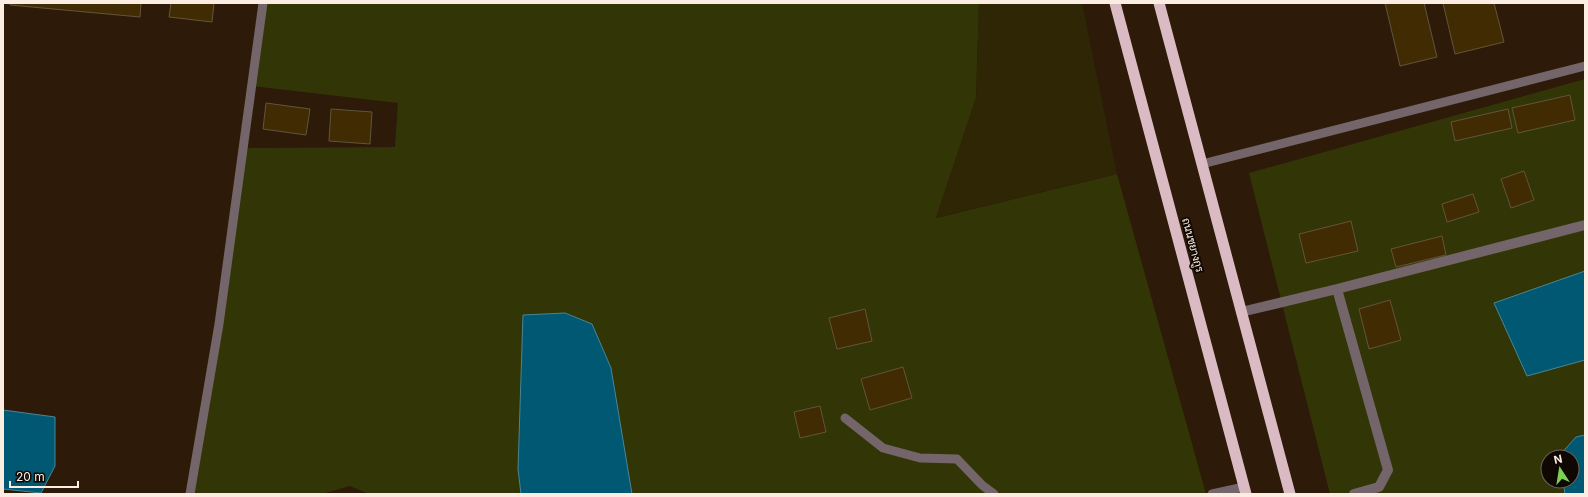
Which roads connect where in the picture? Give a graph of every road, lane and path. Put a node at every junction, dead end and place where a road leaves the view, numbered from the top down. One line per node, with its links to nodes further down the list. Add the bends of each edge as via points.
1 (263, 3): 11 (lane, via 219,324)
2 (1115, 3): 10 (highway, ถนนชยางกูร)
3 (1159, 3): 5 (highway)
4 (1585, 66): 5 (lane)
5 (1202, 164): 8 (highway)
6 (1585, 225): 7 (street)
7 (1337, 289): 8 (street); 15 (street, via 1388,470 1379,487)
8 (1241, 312): 14 (highway)
9 (845, 418): 12 (lane, via 883,448 920,458 957,459)
10 (1245, 491): 13 (lane)
11 (190, 494)
12 (994, 494)
13 (1212, 494)
14 (1290, 494)
15 (1354, 494)

